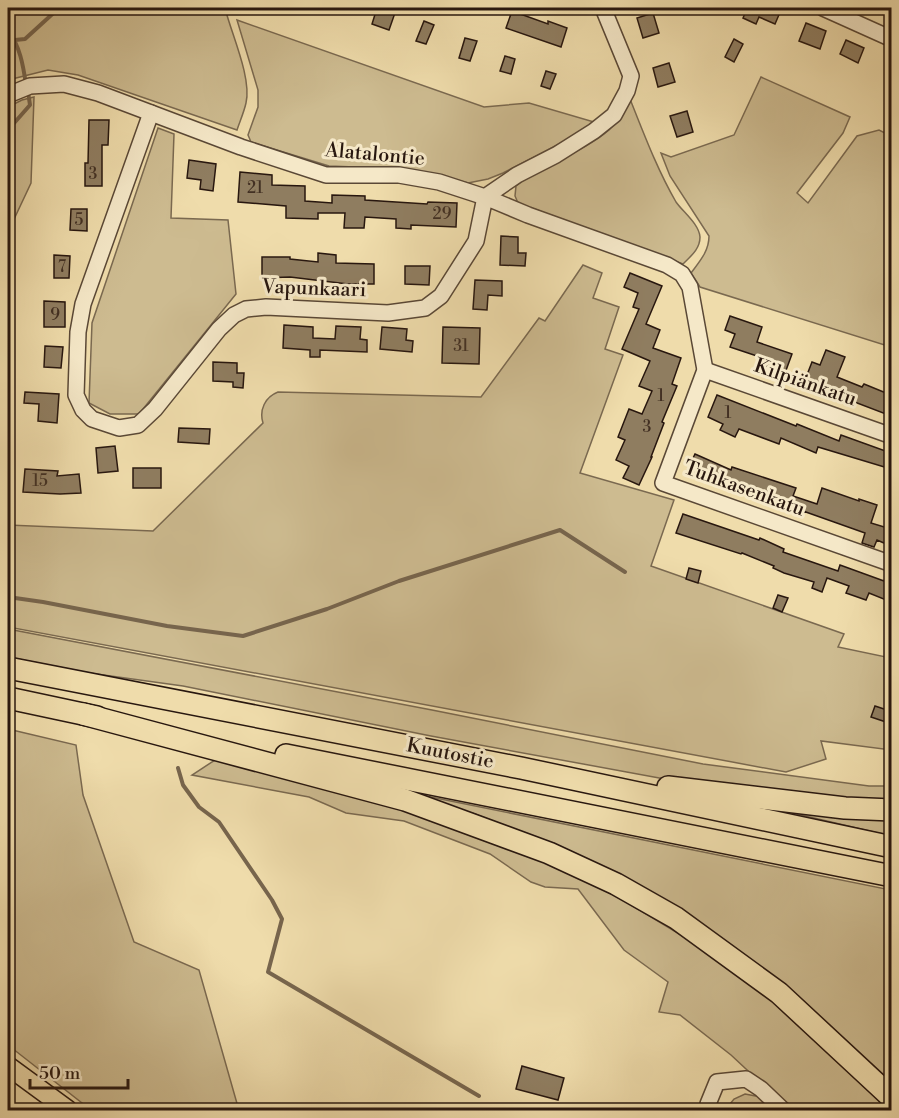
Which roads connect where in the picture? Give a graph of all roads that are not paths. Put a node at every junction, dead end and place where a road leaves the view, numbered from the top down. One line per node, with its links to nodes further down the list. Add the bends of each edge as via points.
1 (603, 8): 6 (street, via 631,76 614,115)
2 (823, 8): 3 (street)
3 (891, 39)
4 (8, 95): 5 (street, Alatalontie, via 30,86 64,84)
5 (151, 113): 6 (street, Alatalontie, via 326,175 399,175 439,182); 6 (street, Vapunkaari, via 83,304 78,332 76,395 92,419 119,428 138,425 219,330 246,309 388,313 425,308 441,296 476,241)
6 (484, 197): 7 (street, via 682,274 690,287)
7 (705, 370): 8 (street, Kilpiänkatu); 9 (street, Tuhkasenkatu, via 663,483)
8 (891, 436)
9 (891, 564)
10 (8, 668): 13 (highway, Kuutostie)
11 (8, 698): 12 (highway, Kuutostie)
12 (83, 714): 16 (highway, Kuutostie); 18 (highway, via 405,800 549,853 616,884 676,918 779,993)
13 (521, 768): 14 (highway, via 765,800); 15 (highway, Kuutostie)
14 (891, 810)
15 (891, 846)
16 (891, 876)
17 (8, 1066): 19 (main road)
18 (891, 1098)
19 (68, 1110)
20 (710, 1110): 21 (street, via 708,1104 717,1083 746,1079)
21 (783, 1110)

